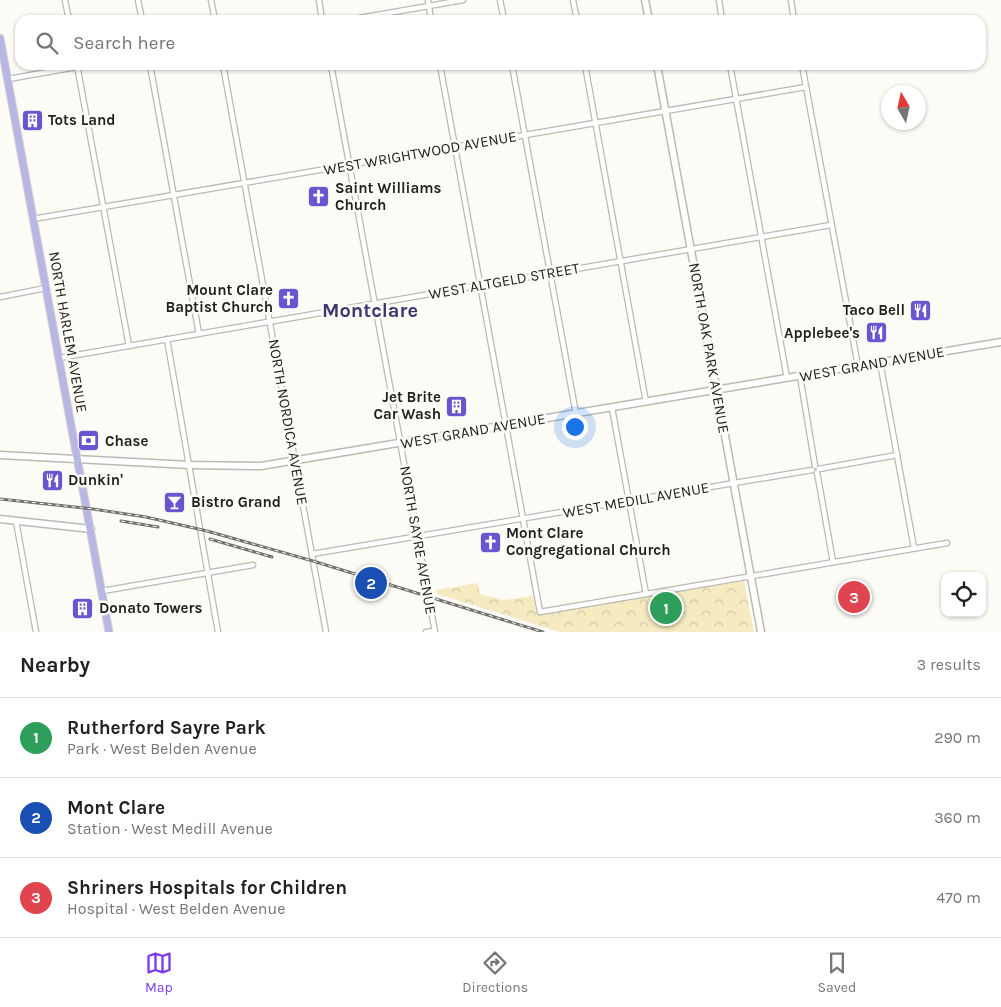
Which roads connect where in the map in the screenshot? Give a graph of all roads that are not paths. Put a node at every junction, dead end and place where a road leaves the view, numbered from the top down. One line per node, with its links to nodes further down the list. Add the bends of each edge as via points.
1 (65, 0): 13 (street)
2 (138, 0): 14 (street)
3 (211, 0): 15 (street)
4 (319, 0): 16 (street)
5 (428, 0): 12 (street)
6 (463, 0): 12 (street)
7 (500, 0): 19 (street)
8 (573, 0): 20 (street)
9 (645, 0): 21 (main road)
10 (719, 0): 22 (street)
11 (791, 0): 23 (street)
12 (429, 6): 17 (street); 18 (street)
13 (68, 15)
14 (141, 15)
15 (214, 15)
16 (321, 15)
17 (377, 15)
18 (431, 15)
19 (503, 15)
20 (576, 15)
21 (648, 15)
22 (721, 15)
23 (793, 15)
24 (0, 38): 25 (main road, NORTH HARLEM AVENUE)
25 (1, 49): 37 (main road, NORTH HARLEM AVENUE)
26 (56, 70): 37 (street)
27 (78, 70): 47 (street)
28 (151, 70): 46 (street)
29 (224, 70): 45 (street, NORTH NORDICA AVENUE)
30 (332, 70): 44 (street, NORTH SAYRE AVENUE)
31 (441, 70): 43 (street)
32 (513, 70): 42 (street)
33 (586, 70): 41 (street)
34 (658, 70): 40 (main road, NORTH OAK PARK AVENUE)
35 (731, 70): 39 (street)
36 (803, 70): 38 (street)
37 (8, 79): 48 (main road, NORTH HARLEM AVENUE)
38 (806, 87): 39 (street, WEST WRIGHTWOOD AVENUE); 49 (street)
39 (737, 99): 40 (street, WEST WRIGHTWOOD AVENUE); 50 (street)
40 (666, 111): 41 (street, WEST WRIGHTWOOD AVENUE); 51 (main road, NORTH OAK PARK AVENUE)
41 (596, 123): 42 (street, WEST WRIGHTWOOD AVENUE); 52 (street)
42 (525, 135): 43 (street, WEST WRIGHTWOOD AVENUE); 53 (street)
43 (455, 147): 44 (street, WEST WRIGHTWOOD AVENUE); 54 (street)
44 (349, 165): 45 (street, WEST WRIGHTWOOD AVENUE); 57 (street, NORTH SAYRE AVENUE)
45 (245, 183): 46 (street, WEST WRIGHTWOOD AVENUE); 58 (street, NORTH NORDICA AVENUE)
46 (174, 195): 47 (street, WEST WRIGHTWOOD AVENUE); 59 (street)
47 (104, 207): 48 (street, WEST WRIGHTWOOD AVENUE); 62 (street)
48 (33, 219): 55 (main road, NORTH HARLEM AVENUE)
49 (831, 225): 50 (street, WEST ALTGELD STREET); 65 (street)
50 (762, 237): 51 (street, WEST ALTGELD STREET); 67 (street)
51 (691, 250): 52 (street, WEST ALTGELD STREET); 68 (main road, NORTH OAK PARK AVENUE)
52 (621, 261): 53 (street, WEST ALTGELD STREET); 69 (street)
53 (550, 274): 54 (street, WEST ALTGELD STREET); 71 (street)
54 (480, 286): 57 (street, WEST ALTGELD STREET); 72 (street)
55 (46, 288): 56 (street); 63 (main road, NORTH HARLEM AVENUE)
56 (0, 297)
57 (374, 304): 58 (street, WEST ALTGELD STREET); 73 (street, NORTH SAYRE AVENUE)
58 (270, 322): 59 (street, WEST ALTGELD STREET); 77 (street, NORTH NORDICA AVENUE)
59 (199, 334): 60 (street, WEST ALTGELD STREET)
60 (167, 339): 62 (street, WEST ALTGELD STREET); 78 (street)
61 (1001, 342): 64 (main road, WEST GRAND AVENUE)
62 (129, 346): 63 (street, WEST ALTGELD STREET)
63 (59, 358): 76 (main road, NORTH HARLEM AVENUE)
64 (880, 362): 65 (main road, WEST GRAND AVENUE); 75 (street)
65 (858, 366): 66 (main road, WEST GRAND AVENUE)
66 (800, 376): 67 (main road, WEST GRAND AVENUE); 79 (street)
67 (787, 378): 68 (main road, WEST GRAND AVENUE)
68 (716, 390): 69 (main road, WEST GRAND AVENUE); 80 (main road, NORTH OAK PARK AVENUE)
69 (646, 402): 70 (main road, WEST GRAND AVENUE)
70 (612, 408): 71 (main road, WEST GRAND AVENUE); 81 (street)
71 (576, 414): 72 (main road, WEST GRAND AVENUE)
72 (506, 425): 73 (main road, WEST GRAND AVENUE); 83 (street)
73 (400, 443): 77 (main road, WEST GRAND AVENUE); 86 (street, NORTH SAYRE AVENUE)
74 (0, 455): 76 (main road, WEST GRAND AVENUE)
75 (897, 455): 79 (street, WEST MEDILL AVENUE); 88 (street)
76 (78, 459): 78 (main road, WEST GRAND AVENUE); 85 (main road, NORTH HARLEM AVENUE)
77 (295, 461): 78 (main road, WEST GRAND AVENUE, via 257,466); 89 (street, NORTH NORDICA AVENUE)
78 (189, 464): 92 (street)
79 (816, 469): 80 (street, WEST MEDILL AVENUE); 90 (street)
80 (734, 484): 81 (street, WEST MEDILL AVENUE); 93 (main road, NORTH OAK PARK AVENUE)
81 (629, 501): 83 (street, WEST MEDILL AVENUE); 95 (street)
82 (0, 519): 84 (main road)
83 (523, 520): 86 (street, WEST MEDILL AVENUE); 95 (street, via 540,612)
84 (16, 521): 85 (main road); 97 (street)
85 (90, 529): 94 (main road, NORTH HARLEM AVENUE)
86 (417, 537): 89 (street, WEST MEDILL AVENUE); 96 (street, NORTH SAYRE AVENUE)
87 (947, 543): 88 (street)
88 (914, 548): 90 (street)
89 (312, 554): 100 (street, NORTH NORDICA AVENUE)
90 (833, 562): 93 (street)
91 (253, 565): 92 (street)
92 (207, 573): 94 (street); 99 (street)
93 (750, 576): 95 (street); 102 (main road, NORTH OAK PARK AVENUE)
94 (102, 591): 98 (main road, NORTH HARLEM AVENUE)
95 (646, 594)
96 (434, 631): 101 (street)
97 (36, 632)
98 (110, 632)
99 (218, 632)
100 (326, 632)
101 (426, 632)
102 (761, 632)

